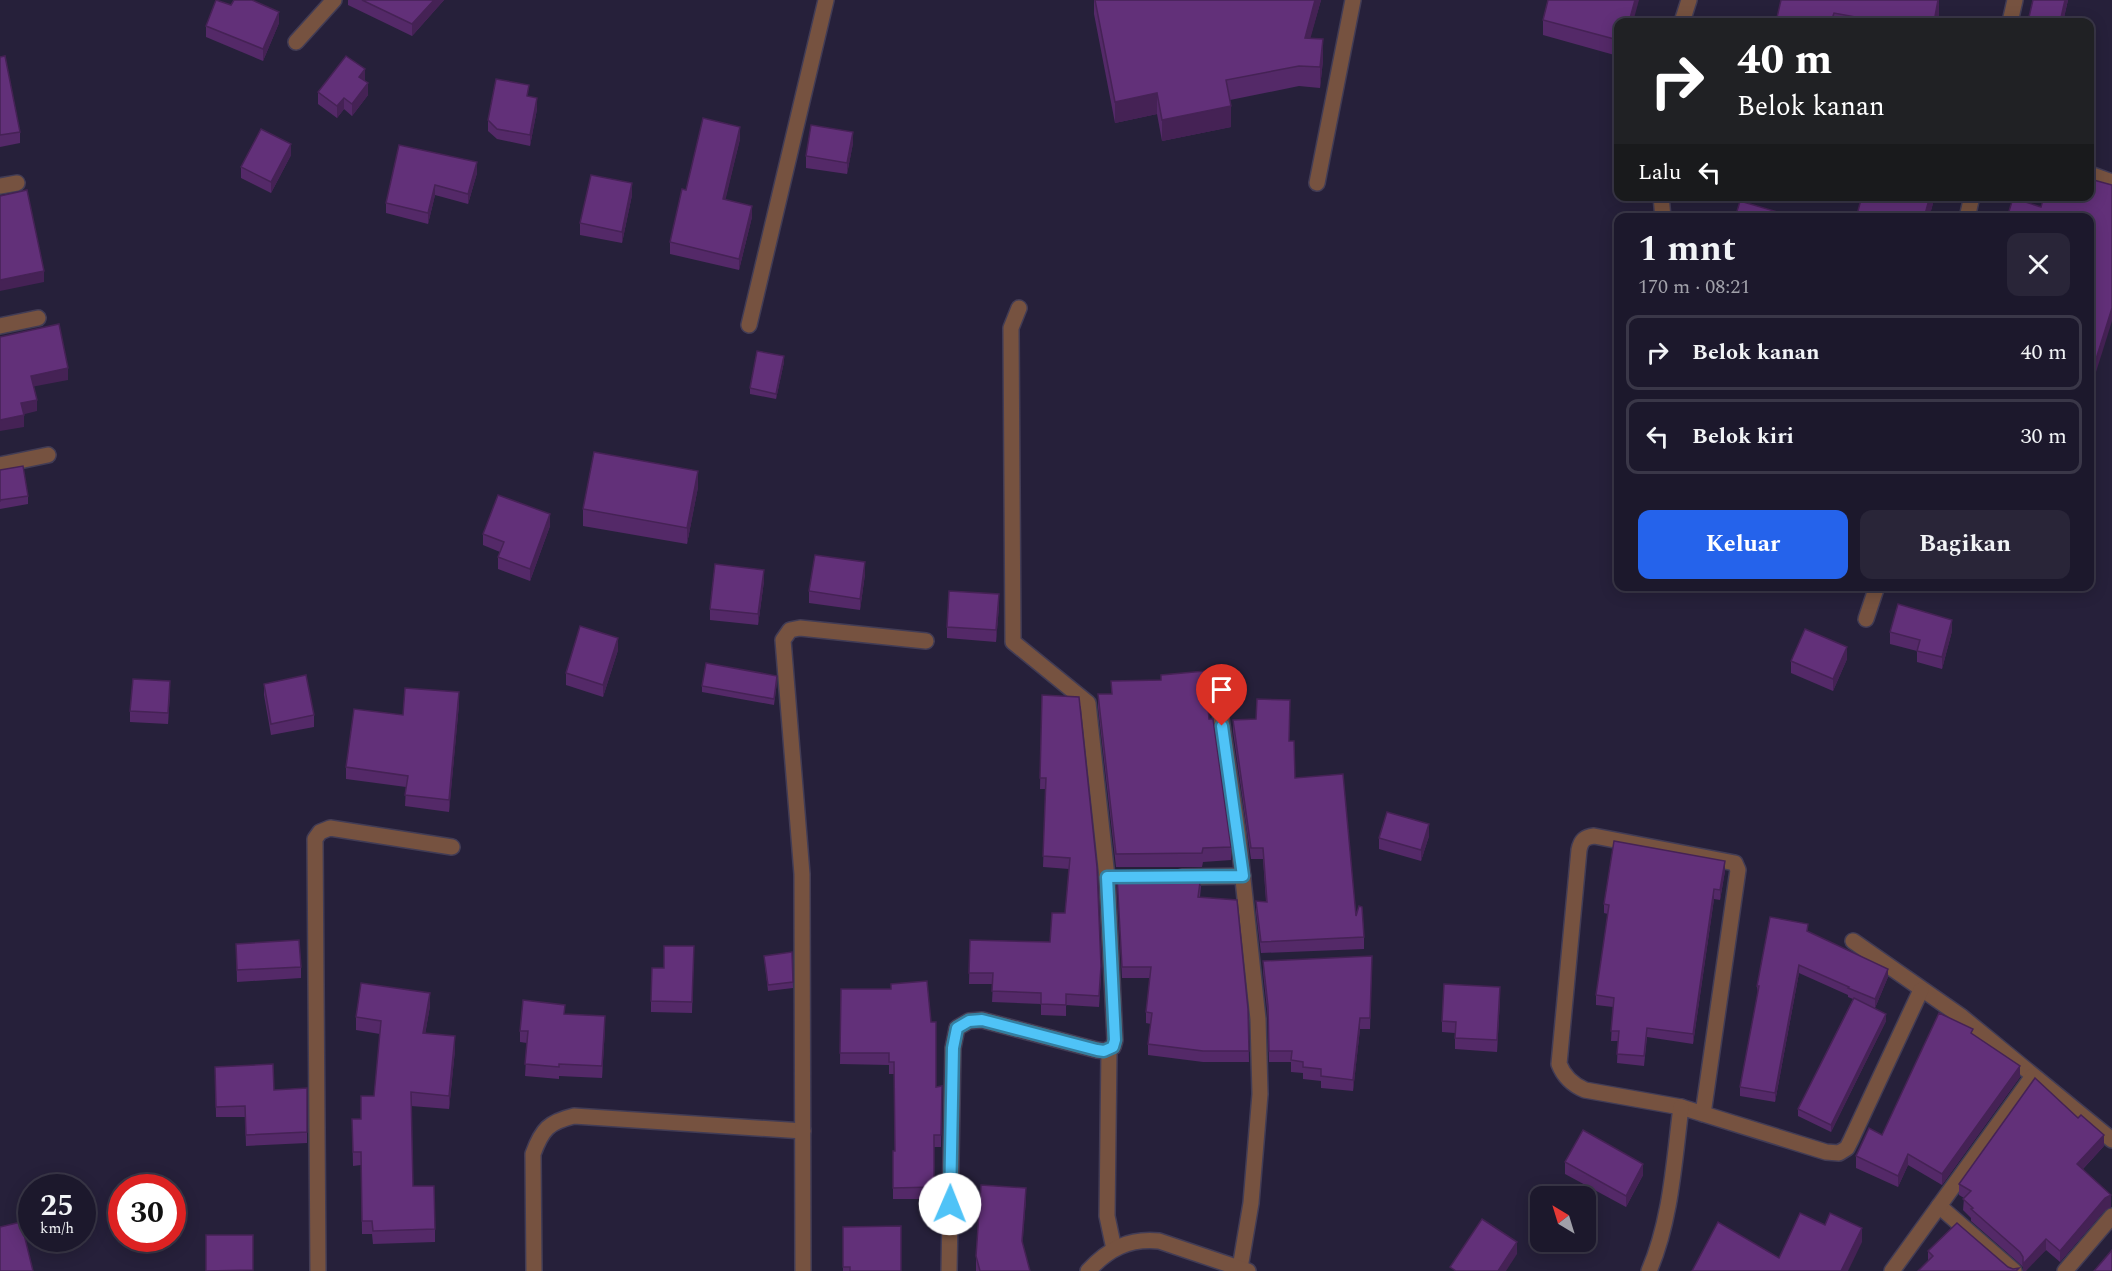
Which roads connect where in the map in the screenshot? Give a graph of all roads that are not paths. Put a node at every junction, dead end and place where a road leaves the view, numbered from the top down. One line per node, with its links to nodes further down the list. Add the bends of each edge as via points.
1 (334, 0): 8 (street)
2 (826, 0): 16 (street)
3 (1353, 0): 12 (street)
4 (1689, 0): 6 (street)
5 (2015, 0): 7 (street)
6 (1683, 18)
7 (2011, 18)
8 (296, 42)
9 (2094, 175): 10 (street)
10 (2112, 182)
11 (16, 183): 13 (street)
12 (1317, 183)
13 (0, 186)
14 (1019, 308): 29 (street, via 1011,328 1013,642 1088,703 1112,877 1115,1040)
15 (38, 318): 17 (street)
16 (749, 325)
17 (0, 326)
18 (48, 455): 19 (street)
19 (0, 465)
20 (1875, 591): 21 (street)
21 (1866, 619)
22 (926, 641): 33 (street, via 800,628 790,630 783,640 802,874)
23 (1219, 705): 25 (street)
24 (452, 847): 39 (street, via 330,828 315,839)
25 (1243, 876): 26 (street); 38 (street, via 1259,962 1260,1094)
26 (1163, 877)
27 (1853, 941): 28 (street)
28 (1921, 990): 30 (street, via 1962,1017); 32 (street, via 1843,1152 1826,1152)
29 (1109, 1050): 37 (street, via 1107,1216); 42 (street, via 982,1020 969,1021 957,1028 953,1048)
30 (2033, 1076): 34 (street); 35 (street)
31 (1681, 1107): 32 (street); 32 (street, via 1585,1090 1575,1086 1561,1071 1579,850 1587,837 1738,865); 44 (street, via 1665,1220)
32 (1703, 1114)
33 (803, 1131): 40 (street, via 574,1116 557,1120 538,1138 533,1154); 41 (street)
34 (2112, 1140)
35 (1939, 1206): 45 (street); 46 (street)
36 (2112, 1216): 47 (street)
37 (1114, 1249): 38 (street, via 1136,1241 1159,1241); 43 (street)
38 (1244, 1270)
39 (318, 1271)
40 (534, 1271)
41 (803, 1271)
42 (949, 1271)
43 (1088, 1271)
44 (1649, 1271)
45 (1892, 1271)
46 (2014, 1271)
47 (2065, 1271)

